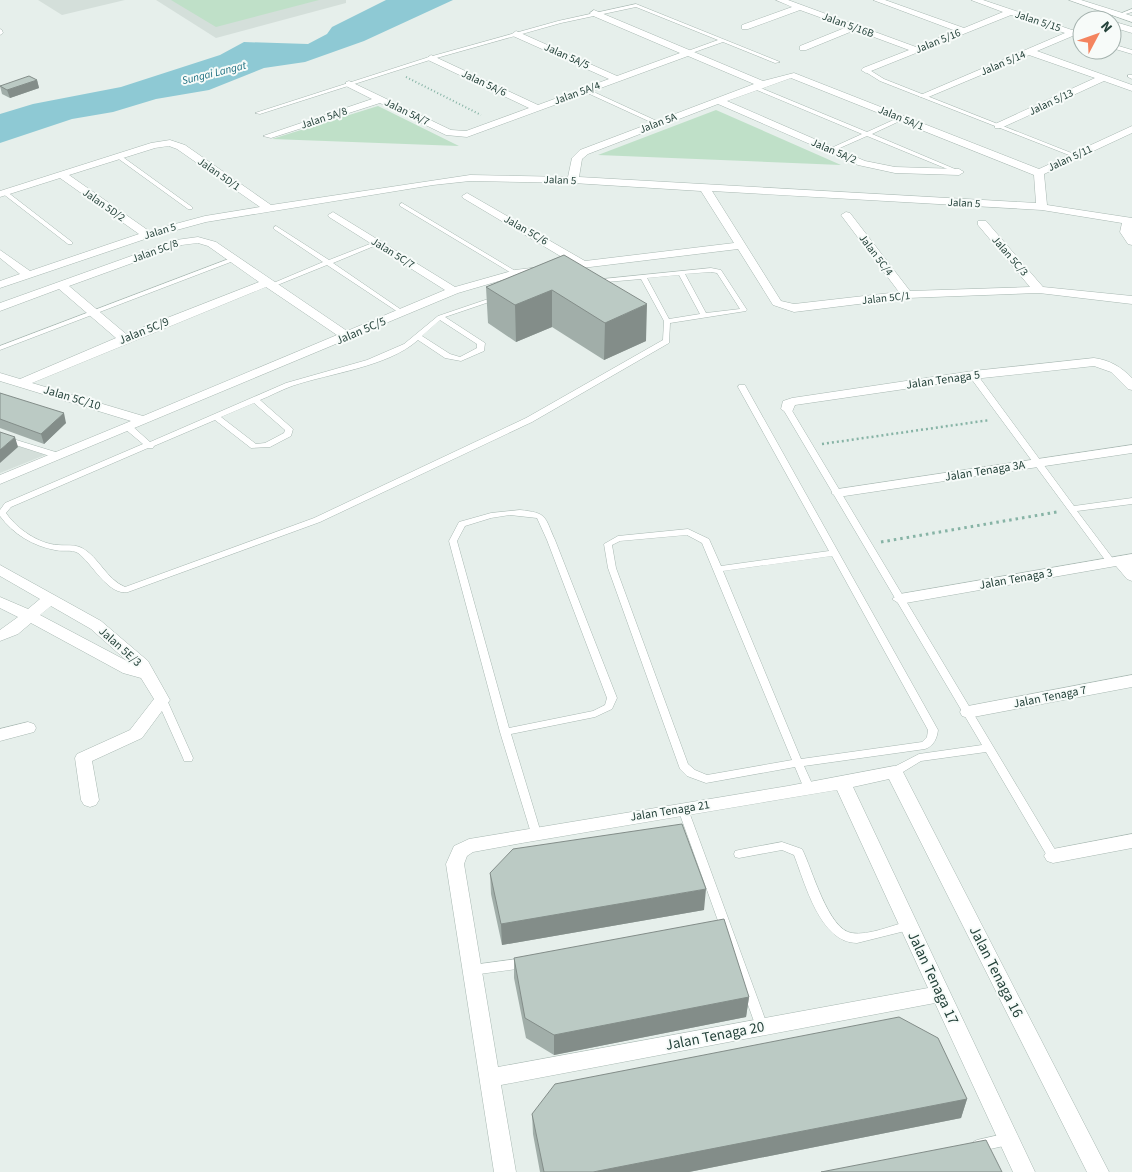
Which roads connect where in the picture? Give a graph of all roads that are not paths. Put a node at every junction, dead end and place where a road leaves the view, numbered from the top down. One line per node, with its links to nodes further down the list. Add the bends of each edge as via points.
1 (780, 0): 5 (street, Jalan 5/16B)
2 (877, 0): 11 (street)
3 (975, 0): 7 (street, Jalan 5/15)
4 (1073, 0): 6 (street)
5 (800, 7): 9 (street); 10 (street, Jalan 5/16B)
6 (1104, 10)
7 (1011, 12): 11 (street, Jalan 5/16); 12 (street, Jalan 5/15)
8 (594, 13): 13 (lane); 15 (lane, via 636,5); 20 (street)
9 (745, 27)
10 (855, 27): 17 (street); 18 (street, Jalan 5/16B)
11 (965, 30): 18 (street, Jalan 5/16)
12 (1072, 31)
13 (516, 34): 21 (lane); 26 (street, Jalan 5A/5)
14 (1072, 35): 16 (street, Jalan 5/14)
15 (723, 40): 20 (lane); 22 (lane)
16 (1042, 46): 19 (street, Jalan 5/14); 24 (street)
17 (803, 48)
18 (917, 50): 23 (street, Jalan 5/16)
19 (1030, 52): 25 (street); 31 (street, Jalan 5/14)
20 (687, 53): 26 (street, Jalan 5A/4); 28 (street)
21 (431, 58): 27 (lane); 34 (street, Jalan 5A/6)
22 (777, 62)
23 (866, 70): 31 (lane)
24 (1124, 74)
25 (1103, 78): 29 (street); 38 (street, Jalan 5/13)
26 (617, 79): 30 (street, Jalan 5A/4)
27 (349, 84): 32 (street, Jalan 5A/7); 35 (lane)
28 (758, 85): 33 (street, Jalan 5A); 36 (street, Jalan 5A/1, via 783,76 798,76); 41 (lane)
29 (1132, 88)
30 (585, 90): 34 (street, Jalan 5A/4); 37 (lane)
31 (923, 96): 38 (lane)
32 (381, 99): 40 (street, Jalan 5A/7, via 449,133); 42 (street, Jalan 5A/8)
33 (717, 100): 37 (street, Jalan 5A); 45 (street, Jalan 5A/2)
34 (537, 108): 40 (street, Jalan 5A/4)
35 (258, 113)
36 (902, 118): 41 (lane); 49 (street, Jalan 5A/1)
37 (657, 123): 51 (street, Jalan 5A, via 579,155)
38 (998, 126): 47 (lane)
39 (1132, 129): 43 (street, Jalan 5/11)
40 (467, 134)
41 (868, 134): 45 (lane); 48 (lane)
42 (268, 136)
43 (1117, 136): 44 (street); 47 (street, Jalan 5/11)
44 (1132, 137)
45 (831, 150): 48 (street, Jalan 5A/2, via 879,167)
46 (118, 156): 50 (street); 57 (lane); 58 (street, Jalan 5D/1, via 170,143 181,147)
47 (1076, 156): 49 (street, Jalan 5/11)
48 (959, 172)
49 (1039, 173): 56 (street, Jalan 5/11)
50 (60, 174): 53 (street); 64 (street, Jalan 5D/2)
51 (573, 180): 52 (street, Jalan 5); 58 (street, Jalan 5, via 470,178)
52 (705, 188): 56 (street, Jalan 5); 68 (street, Jalan 5C/1)
53 (2, 193): 66 (lane)
54 (467, 196): 72 (street, Jalan 5C/6)
55 (402, 205): 73 (lane)
56 (1042, 207): 61 (street, Jalan 5)
57 (190, 208)
58 (268, 208): 64 (street, Jalan 5, via 205,219)
59 (333, 215): 67 (street, Jalan 5C/7)
60 (846, 215): 84 (street, Jalan 5C/4)
61 (1130, 220): 65 (street, via 1125,232)
62 (982, 223): 81 (street, Jalan 5C/3)
63 (276, 228): 71 (lane)
64 (147, 235): 75 (street, Jalan 5)
65 (1132, 242)
66 (70, 243)
67 (377, 243): 71 (lane); 82 (street, Jalan 5C/7)
68 (739, 246): 72 (street, Jalan 5C/5); 84 (street, Jalan 5C/1, via 777,303 784,306 794,308)
69 (0, 252): 75 (street)
70 (234, 259): 78 (street, Jalan 5C/8); 80 (street, Jalan 5C/8, via 206,241 189,240); 87 (lane)
71 (327, 264): 78 (lane); 88 (lane)
72 (584, 265): 73 (street, Jalan 5C/5)
73 (515, 273): 82 (street, Jalan 5C/5)
74 (682, 273): 76 (lane); 89 (lane); 89 (lane, via 719,271 744,310)
75 (28, 276): 79 (street, Jalan 5)
76 (643, 277): 77 (lane); 91 (lane)
77 (587, 282)
78 (270, 284): 93 (street, Jalan 5C/8); 94 (street, Jalan 5C/9)
79 (0, 285)
80 (61, 285): 86 (street, Jalan 5C/8); 87 (street)
81 (1039, 290): 84 (street, Jalan 5C/1); 85 (street, Jalan 5C/1)
82 (454, 291): 88 (street, Jalan 5C/5)
83 (506, 295): 90 (lane)
84 (907, 295)
85 (1132, 300)
86 (0, 307)
87 (92, 312): 94 (street); 95 (lane)
88 (402, 313): 93 (street, Jalan 5C/5)
89 (704, 316): 91 (lane)
90 (440, 317): 92 (lane); 92 (lane, via 481,343 481,349 461,359 448,356)
91 (667, 321): 107 (lane, via 666,341 530,420 317,520 125,590 116,587 87,555 76,548 56,548 39,542 8,524 2,513 8,506)
92 (417, 336): 101 (lane, via 406,346 370,362 289,385)
93 (348, 337): 104 (street, Jalan 5C/5)
94 (124, 339): 98 (street, Jalan 5C/9)
95 (0, 348)
96 (973, 375): 99 (street, Jalan Tenaga 5, via 1103,362 1114,367); 102 (street, Jalan Tenaga 5, via 792,402); 110 (lane)
97 (0, 377): 98 (street, Jalan 5C/10)
98 (21, 383): 104 (street, Jalan 5C/10)
99 (1132, 386)
100 (742, 387): 115 (lane)
101 (254, 400): 103 (lane); 103 (lane, via 289,429 288,434 267,445 254,446)
102 (787, 408): 112 (lane)
103 (216, 417): 107 (lane)
104 (143, 420): 105 (street, Jalan 5C/5)
105 (128, 427): 107 (lane); 109 (street, Jalan 5C/5)
106 (0, 437): 109 (lane)
107 (150, 446)
108 (1132, 449): 110 (street, Jalan Tenaga 3A)
109 (59, 456): 111 (street, Jalan 5C/5)
110 (1036, 463): 112 (street, Jalan Tenaga 3A); 114 (lane)
111 (0, 480)
112 (838, 493): 120 (lane)
113 (1132, 501): 114 (lane)
114 (1072, 509): 116 (lane)
115 (835, 553): 117 (lane); 134 (lane, via 934,730 925,745)
116 (1121, 560): 119 (street); 120 (street, Jalan Tenaga 3)
117 (717, 569): 134 (lane); 134 (lane, via 706,541 688,532 618,539 608,544 612,568 684,766 690,773 706,779)
118 (0, 570): 121 (street, Jalan 5E/3)
119 (1132, 576)
120 (900, 599): 128 (lane)
121 (50, 600): 123 (street); 125 (street, Jalan 5E/3, via 96,625 131,654)
122 (0, 602): 123 (street, Jalan 5E/3)
123 (28, 617): 124 (street); 125 (street, Jalan 5E/3, via 129,669)
124 (0, 636)
125 (147, 674): 127 (street)
126 (1132, 681): 128 (street, Jalan Tenaga 7)
127 (162, 700): 133 (lane); 138 (street, via 136,734 83,758)
128 (968, 712): 132 (lane)
129 (28, 728): 131 (street)
130 (505, 732): 130 (lane, via 453,541 462,524 489,515 523,511 540,516 612,698 609,707 594,714); 140 (lane)
131 (0, 735)
132 (989, 748): 135 (lane, via 919,758); 143 (lane)
133 (188, 758)
134 (798, 763): 137 (lane)
135 (894, 772): 136 (street, Jalan Tenaga 21); 154 (street, Jalan Tenaga 16)
136 (842, 783): 137 (street, Jalan Tenaga 21); 144 (street, Jalan Tenaga 17)
137 (809, 788): 139 (street, Jalan Tenaga 21)
138 (90, 800)
139 (683, 809): 140 (street, Jalan Tenaga 21); 148 (lane, via 722,929)
140 (536, 833): 146 (street, Jalan Tenaga 21, via 469,846 460,851 455,864)
141 (1132, 842): 143 (street)
142 (739, 854): 144 (lane, via 782,846 798,852 830,925 841,935 853,938)
143 (1053, 856)
144 (909, 926): 147 (street, Jalan Tenaga 17)
145 (536, 961): 146 (lane)
146 (472, 970): 149 (street)
147 (940, 994): 148 (street, Jalan Tenaga 20); 150 (street, Jalan Tenaga 17)
148 (762, 1027): 149 (street, Jalan Tenaga 20)
149 (490, 1078): 152 (street)
150 (1008, 1138): 151 (lane); 153 (street, Jalan Tenaga 17)
151 (961, 1149)
152 (504, 1172)
153 (1024, 1172)
154 (1098, 1172)

